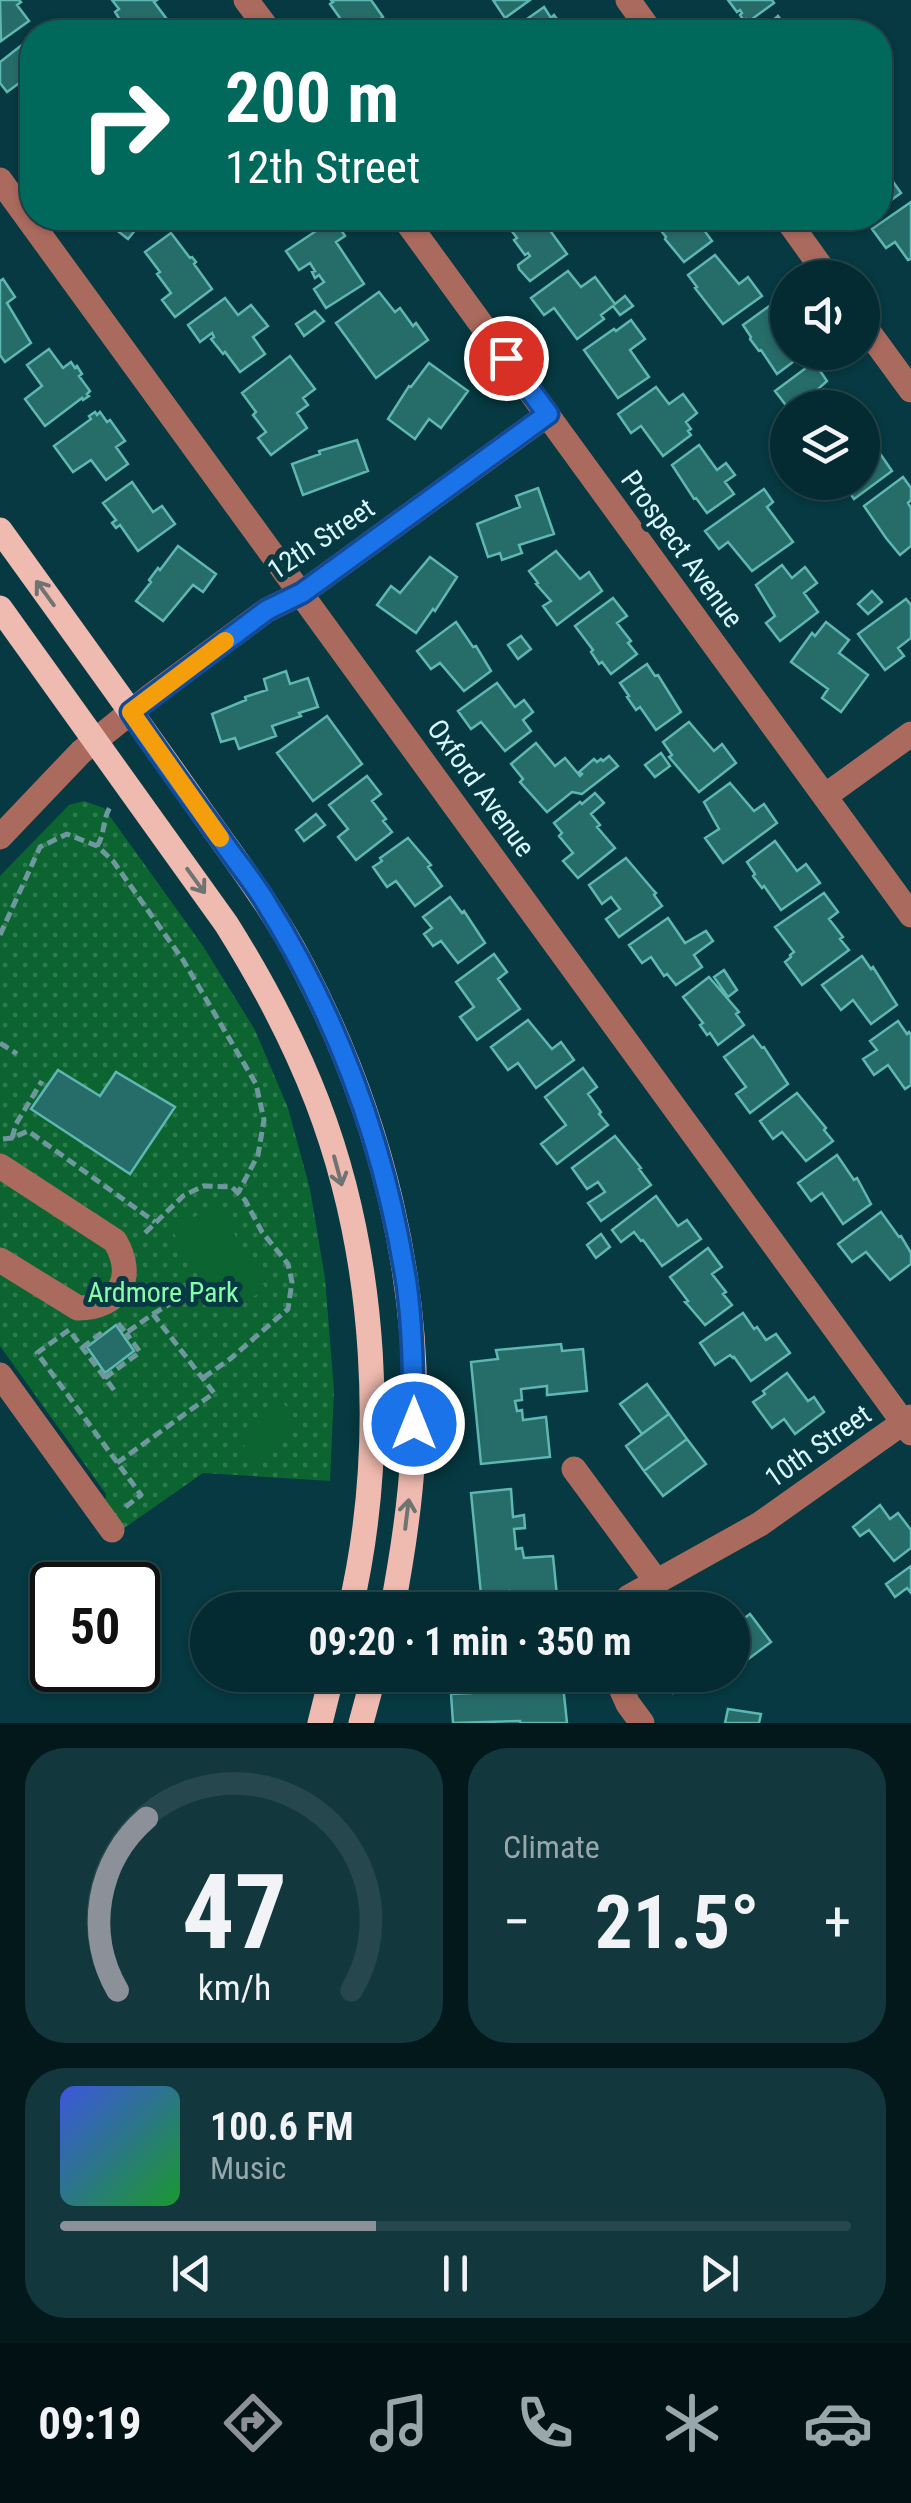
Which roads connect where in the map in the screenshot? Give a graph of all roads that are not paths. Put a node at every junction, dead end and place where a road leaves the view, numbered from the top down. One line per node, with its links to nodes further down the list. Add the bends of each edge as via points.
1 (46, 230): 9 (street, Oxford Avenue)
2 (413, 230): 7 (street, Prospect Avenue)
3 (795, 230): 4 (street)
4 (817, 260)
5 (880, 348): 6 (street)
6 (911, 390)
7 (548, 414): 9 (street, 12th Street); 14 (street, Prospect Avenue)
8 (0, 530): 11 (main road, one-way to 8)
9 (302, 593): 11 (street, 12th Street, via 267,610); 20 (street, Oxford Avenue)
10 (0, 608): 13 (main road)
11 (131, 712): 13 (street, 12th Street); 25 (main road, one-way to 11, via 414,1450 413,1370 407,1291 382,1166 358,1089 300,961)
12 (911, 734): 14 (street)
13 (95, 740): 15 (street, 12th Street); 24 (main road, one-way to 24, via 260,978 318,1103 339,1171 371,1358 369,1490)
14 (825, 796): 16 (street, Prospect Avenue)
15 (0, 837)
16 (911, 915)
17 (0, 1166): 18 (street, via 115,1241 126,1268 105,1304 78,1308)
18 (0, 1260)
19 (0, 1375): 22 (street)
20 (908, 1424): 23 (street, 10th Street, via 760,1524)
21 (574, 1469): 23 (street)
22 (109, 1526)
23 (658, 1582): 26 (street, 10th Street)
24 (353, 1592)
25 (395, 1592)
26 (640, 1592)
27 (328, 1692): 30 (main road)
28 (369, 1692): 31 (main road)
29 (623, 1692): 32 (street)
30 (320, 1723)
31 (361, 1723)
32 (642, 1723)

